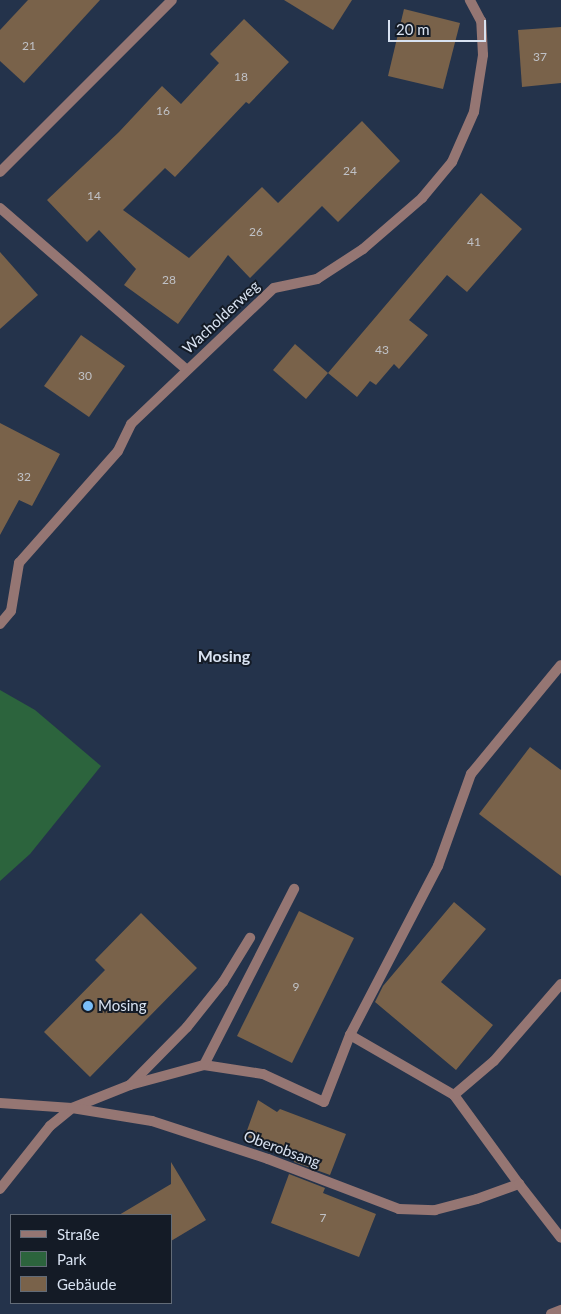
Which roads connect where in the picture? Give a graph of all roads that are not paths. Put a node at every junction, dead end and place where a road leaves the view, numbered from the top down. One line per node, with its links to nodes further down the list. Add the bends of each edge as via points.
1 (172, 0): 3 (street)
2 (470, 0): 5 (street, Wacholderweg, via 480,21 483,56 474,112 452,162 422,198 363,249 317,279 274,288)
3 (0, 172)
4 (0, 208): 5 (street, Wacholderweg)
5 (187, 370): 6 (street, Wacholderweg, via 131,424 118,451 19,563 11,611)
6 (0, 624)
7 (561, 665): 11 (street, via 471,774 438,866)
8 (294, 889): 12 (street)
9 (250, 938): 13 (street, via 217,990)
10 (561, 984): 14 (street, via 494,1061)
11 (350, 1035): 12 (street, via 324,1102 263,1074); 14 (street)
12 (204, 1065): 13 (street)
13 (130, 1085): 16 (street)
14 (454, 1095): 17 (street)
15 (0, 1103): 16 (street, Oberobsang)
16 (72, 1108): 17 (street, Oberobsang, via 152,1121 268,1159 399,1208 435,1210 477,1200); 18 (street, via 50,1126)
17 (519, 1184): 19 (street)
18 (0, 1189)
19 (561, 1238)
20 (561, 1310): 21 (street)
21 (551, 1314)

